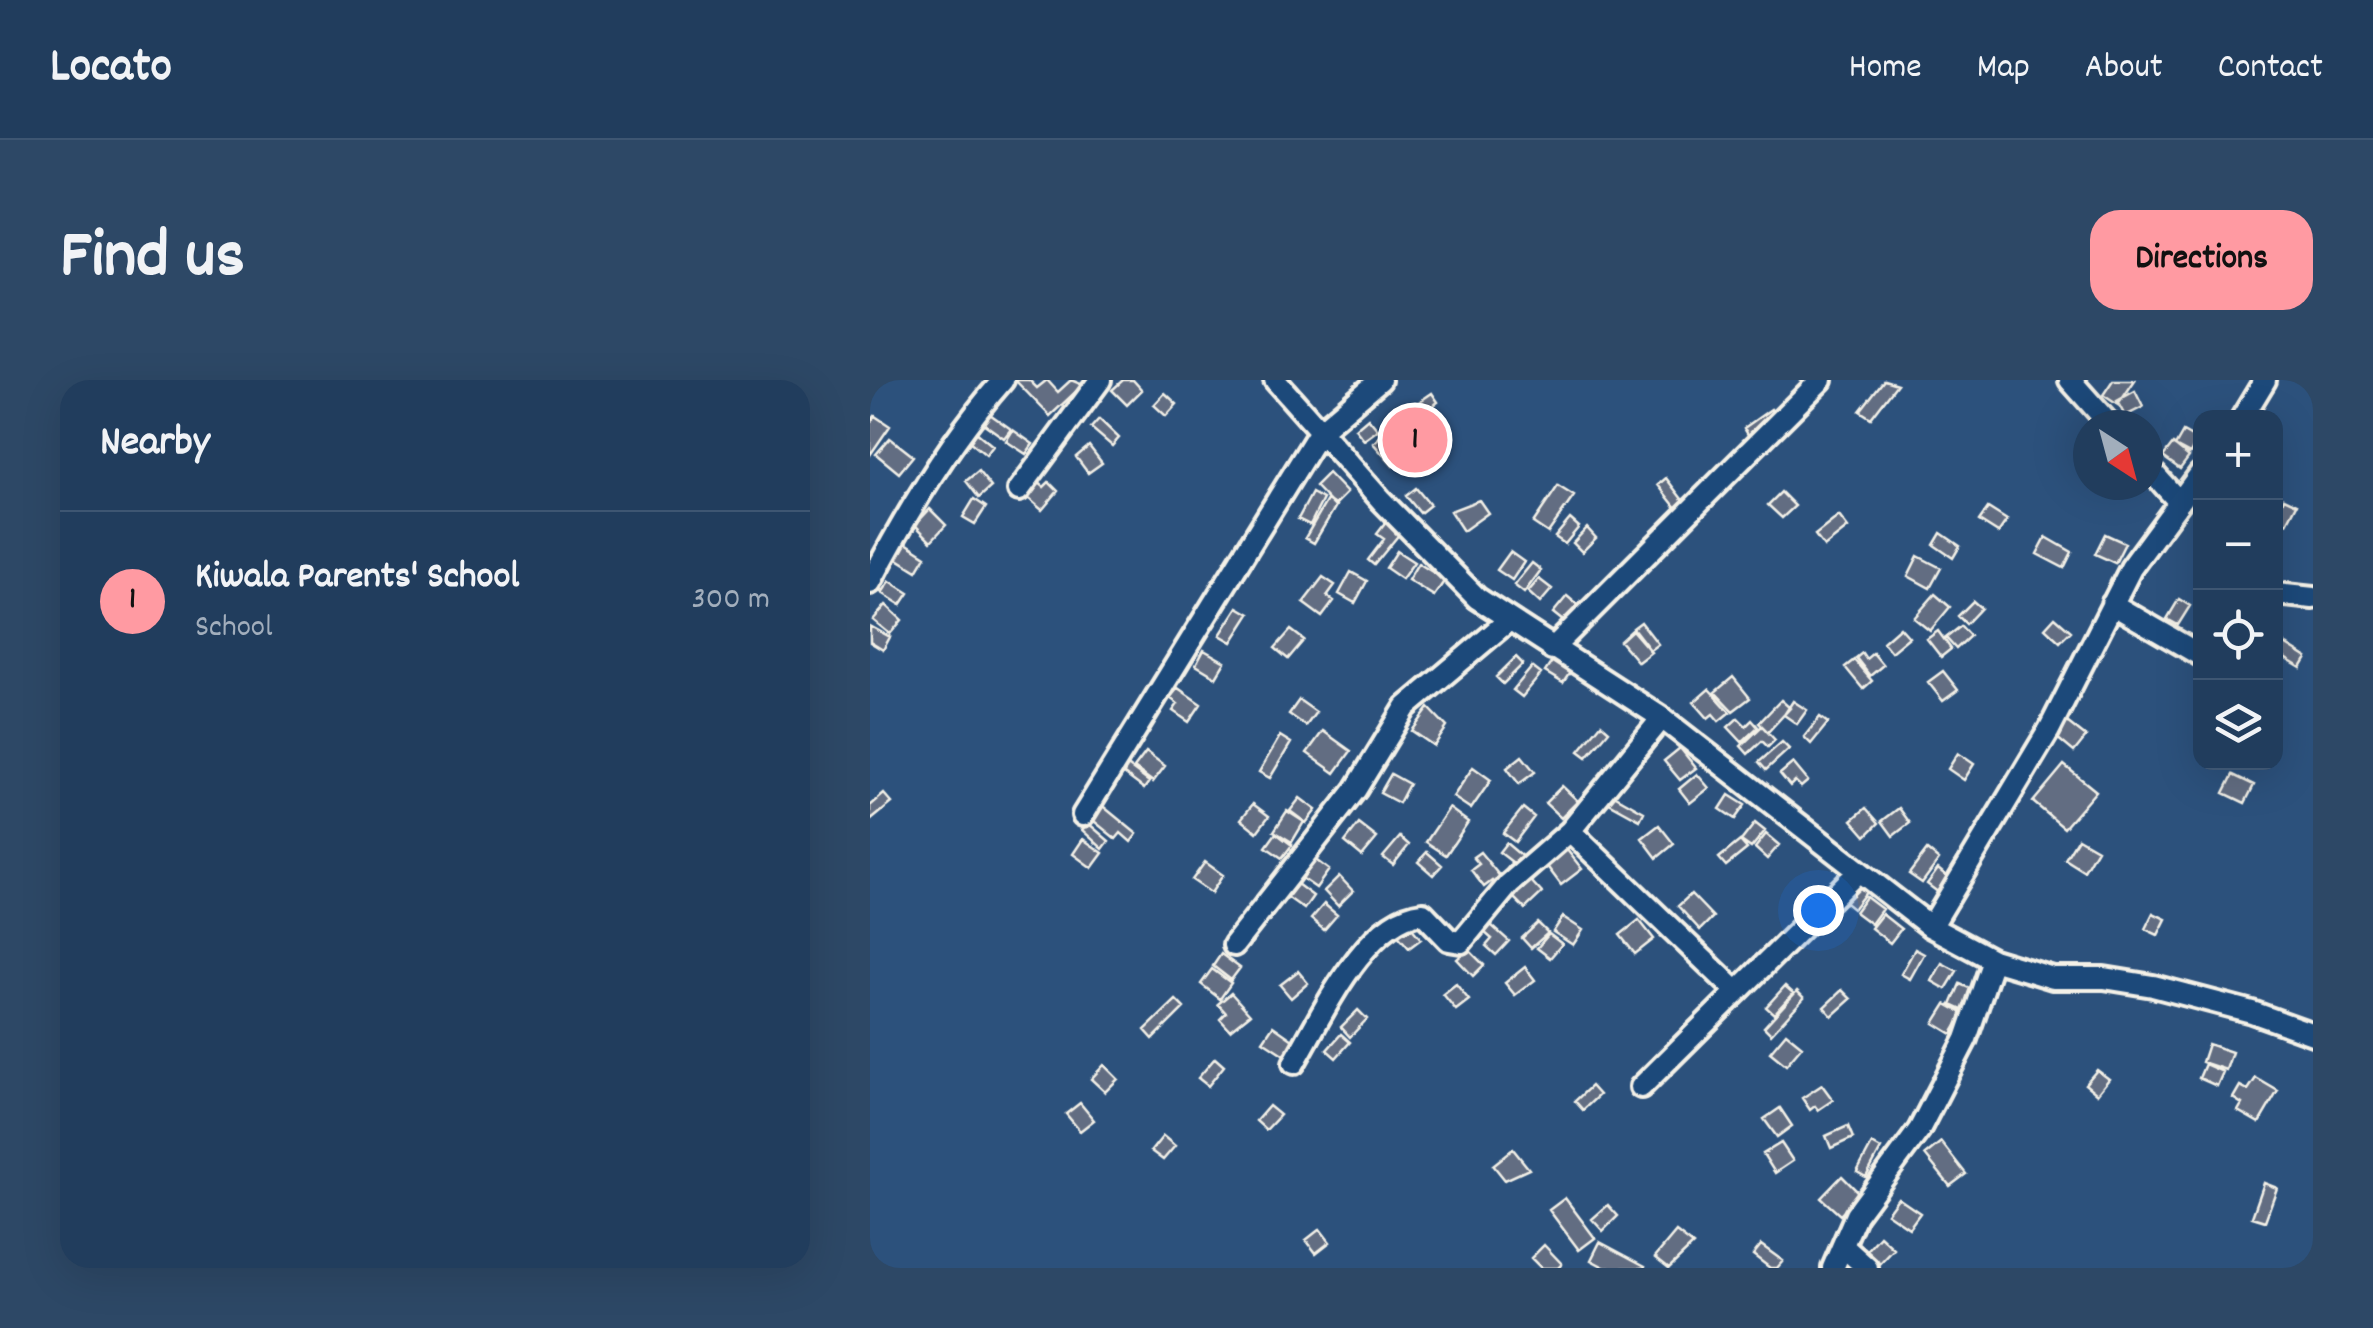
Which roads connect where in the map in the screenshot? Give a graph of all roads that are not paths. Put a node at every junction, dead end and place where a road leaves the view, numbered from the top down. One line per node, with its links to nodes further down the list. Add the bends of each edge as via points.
1 (1003, 380): 15 (street, via 969,420)
2 (1100, 380): 13 (street)
3 (1275, 380): 10 (street)
4 (1380, 380): 10 (street)
5 (1821, 380): 20 (street)
6 (2070, 380): 8 (street)
7 (2266, 380): 9 (street)
8 (2097, 410)
9 (2247, 410)
10 (1320, 430): 19 (street, via 1449,571); 23 (street)
11 (2193, 483): 14 (street)
12 (2163, 484): 14 (street)
13 (1019, 490)
14 (2179, 502): 18 (street)
15 (870, 583)
16 (2283, 595): 17 (street)
17 (2313, 598)
18 (2112, 604): 21 (street); 26 (street, via 2049,730)
19 (1508, 621): 20 (street); 27 (street, via 1406,707 1356,789)
20 (1552, 650): 22 (street)
21 (2193, 651)
22 (1662, 718): 24 (street); 25 (street)
23 (1082, 815)
24 (1570, 831): 29 (street); 31 (street, via 1509,884 1461,942 1449,940 1422,912 1393,923 1361,953)
25 (1857, 873): 26 (street); 29 (street)
26 (1931, 927): 28 (street)
27 (1234, 945)
28 (1993, 960): 30 (street, via 2053,978 2153,986); 33 (street, via 1966,1039 1919,1130 1856,1215)
29 (1737, 992): 32 (street)
30 (2313, 1034)
31 (1294, 1063)
32 (1641, 1087)
33 (1845, 1248): 34 (street); 35 (street)
34 (1833, 1268)
35 (1867, 1268)

